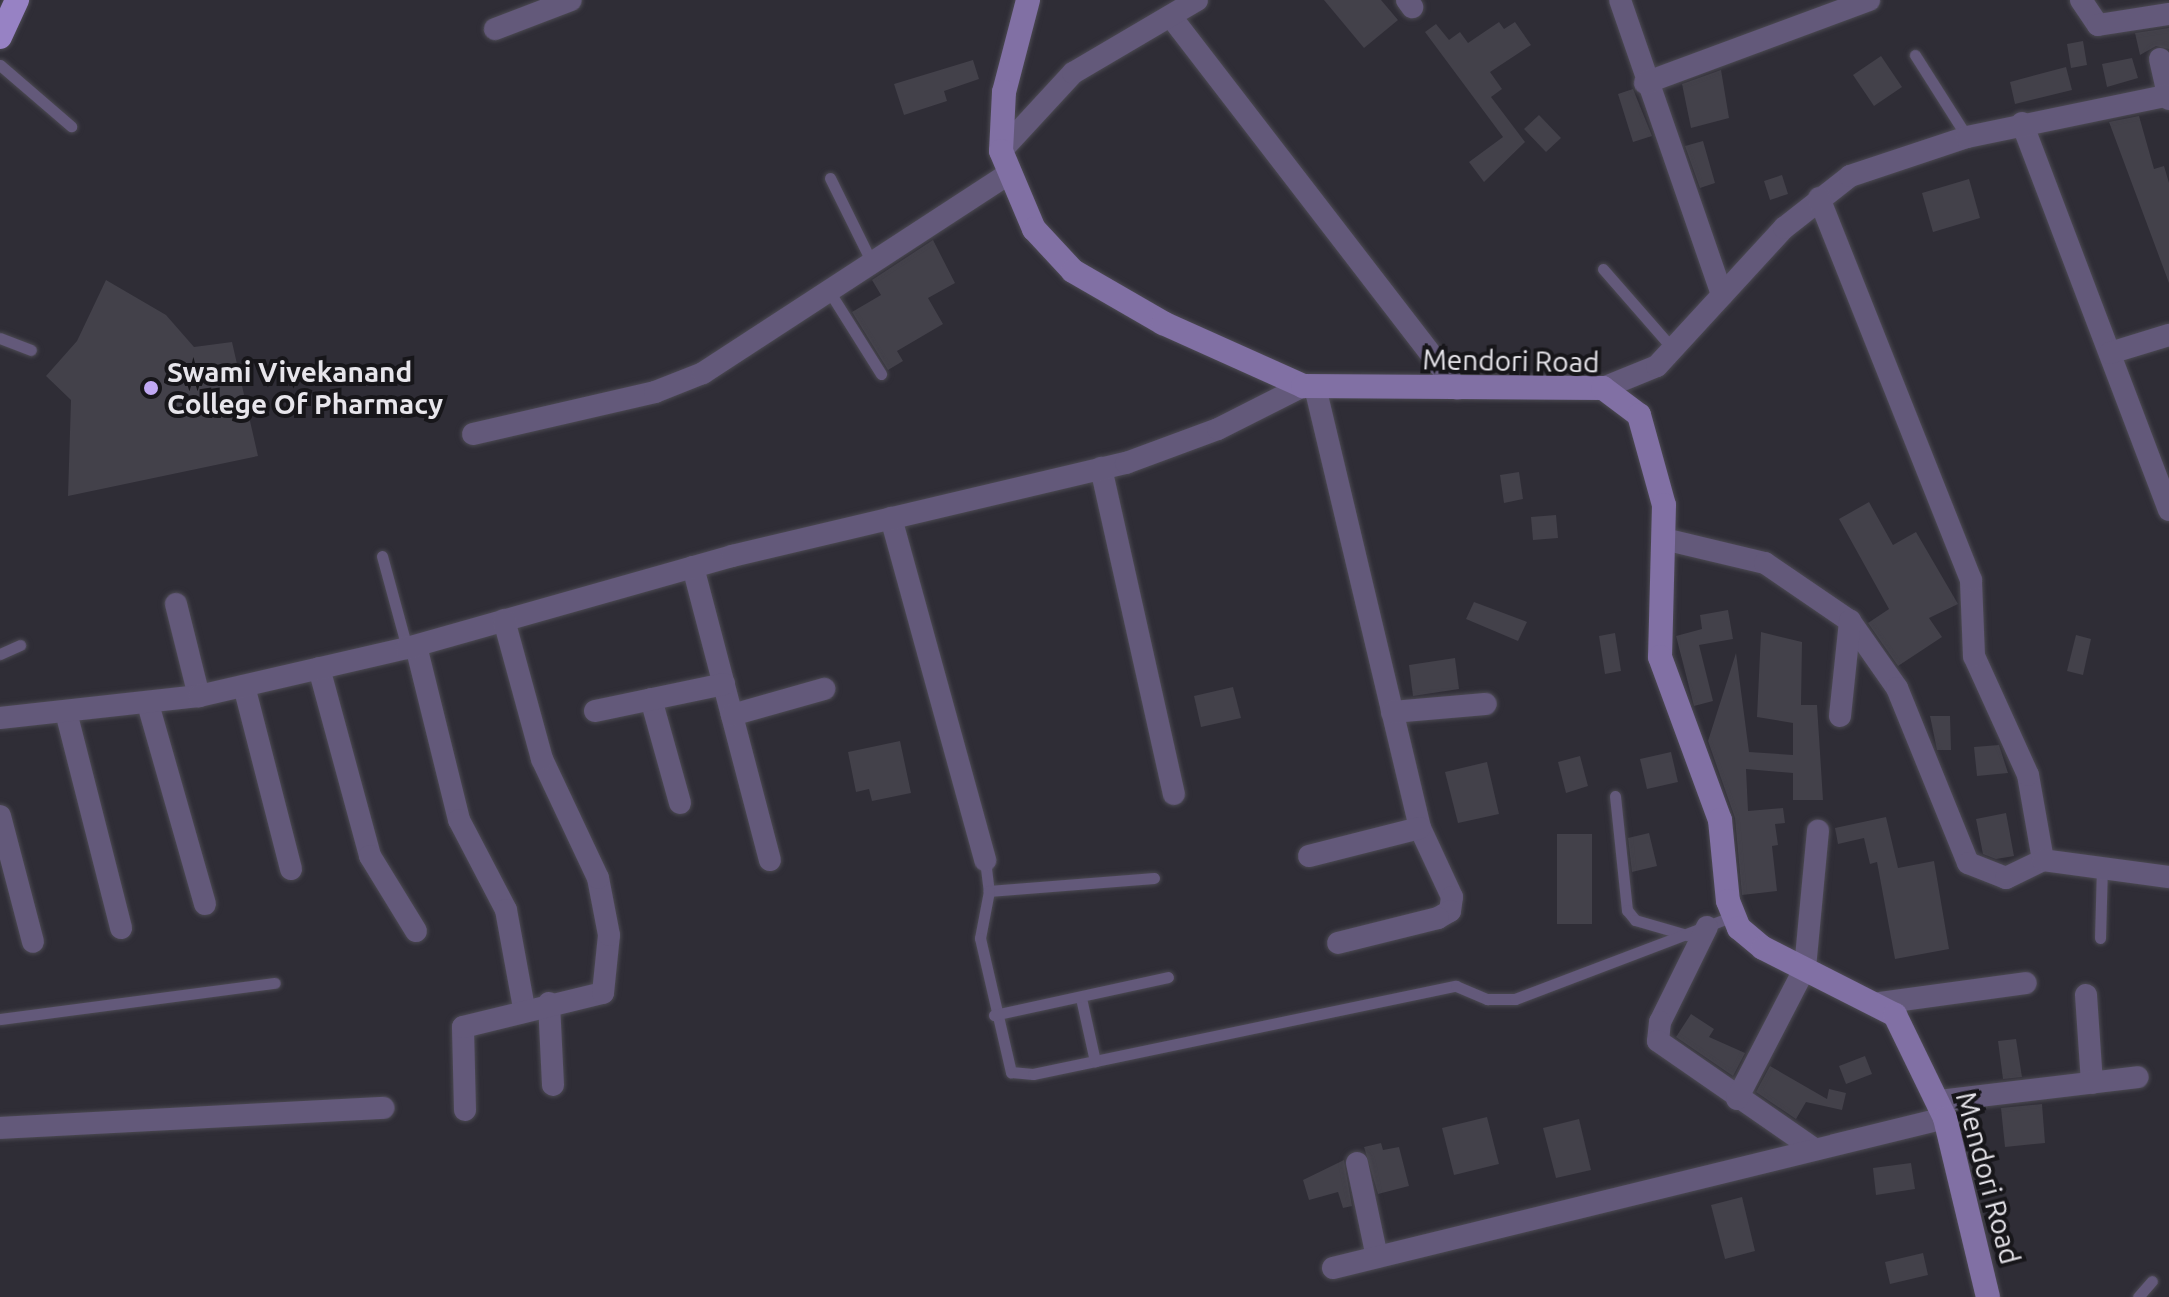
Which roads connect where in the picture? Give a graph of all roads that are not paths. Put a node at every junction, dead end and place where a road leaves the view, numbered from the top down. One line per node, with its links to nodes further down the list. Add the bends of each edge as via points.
1 (17, 0): 11 (main road)
2 (571, 0): 10 (street)
3 (1197, 0): 9 (street)
4 (1620, 0): 15 (street)
5 (1869, 0): 15 (street)
6 (2081, 0): 8 (street, via 2098,25)
7 (1030, 1): 20 (main road, Mendori Road, via 1004,92)
8 (2169, 14)
9 (1172, 18): 20 (street, via 1073,73); 35 (street)
10 (495, 29)
11 (0, 37)
12 (1915, 55): 19 (lane)
13 (2160, 59): 16 (street)
14 (0, 65): 18 (lane)
15 (1645, 83): 26 (street)
16 (2168, 96): 17 (street)
17 (2022, 123): 19 (street); 31 (street)
18 (71, 126)
19 (1967, 137): 22 (street, via 1850,176)
20 (1004, 163): 23 (street); 33 (main road, Mendori Road, via 1034,229 1073,271 1163,323)
21 (830, 178): 23 (lane)
22 (1819, 198): 26 (street); 72 (street, via 1971,580 1974,656 2028,775)
23 (872, 263): 25 (street)
24 (1603, 269): 30 (lane)
25 (829, 291): 32 (lane); 36 (street, via 682,382)
26 (1722, 295): 30 (street)
27 (2169, 335): 31 (street)
28 (0, 338): 29 (lane)
29 (31, 350)
30 (1674, 350): 34 (street, via 1636,379)
31 (2110, 353): 38 (street)
32 (881, 374)
33 (1309, 386): 35 (main road, Mendori Road); 37 (street, via 1208,434); 59 (street)
34 (1603, 388): 35 (main road, Mendori Road); 40 (main road, Mendori Road, via 1626,400 1650,437)
35 (1458, 389)
36 (473, 434)
37 (1101, 468): 39 (street); 63 (street)
38 (2169, 510)
39 (891, 518): 42 (street); 71 (street)
40 (1664, 539): 45 (street, via 1765,563); 79 (main road, Mendori Road, via 1660,657 1720,820)
41 (382, 556): 47 (lane)
42 (693, 567): 44 (street); 50 (street)
43 (176, 604): 53 (street)
44 (504, 620): 47 (street); 92 (street, via 542,759 608,911 603,993)
45 (1850, 621): 61 (street); 72 (street, via 1897,688 1968,863 2006,878)
46 (20, 645): 48 (lane)
47 (412, 647): 49 (street); 94 (street, via 459,820 506,910)
48 (0, 654)
49 (319, 668): 51 (street); 81 (street, via 370,856)
50 (724, 684): 54 (street); 60 (street)
51 (244, 686): 53 (street); 74 (street)
52 (824, 689): 60 (street)
53 (199, 696): 55 (street)
54 (651, 699): 57 (street); 65 (street)
55 (148, 704): 58 (street); 78 (street)
56 (1486, 704): 59 (street)
57 (595, 711)
58 (66, 712): 62 (street); 80 (street)
59 (1392, 712): 67 (street)
60 (732, 715): 70 (street)
61 (1840, 716)
62 (0, 718)
63 (1174, 794)
64 (1615, 796): 82 (lane, via 1627,910 1649,926)
65 (680, 803)
66 (0, 816): 84 (street)
67 (1420, 828): 69 (street); 85 (street, via 1452,897 1450,911)
68 (1818, 831): 86 (street)
69 (1309, 856)
70 (770, 860)
71 (985, 860): 77 (lane)
72 (2043, 860): 73 (street)
73 (2102, 868): 75 (street); 83 (lane)
74 (291, 869)
75 (2169, 877)
76 (1154, 878): 77 (lane)
77 (989, 891): 95 (lane, via 980,938)
78 (205, 904)
79 (1734, 916): 82 (lane); 86 (main road, Mendori Road, via 1763,948)
80 (121, 928)
81 (416, 931)
82 (1697, 931): 97 (lane, via 1515,999 1487,999 1456,986); 101 (street, via 1660,1022 1658,1041)
83 (2100, 938)
84 (33, 942)
85 (1338, 943)
86 (1805, 968): 93 (main road, Mendori Road); 101 (street)
87 (1168, 977): 91 (lane)
88 (275, 983): 96 (lane)
89 (2026, 983): 93 (street)
90 (2086, 995): 99 (street)
91 (1081, 998): 95 (lane); 97 (lane)
92 (549, 1003): 94 (street); 100 (street)
93 (1880, 1003): 104 (main road, Mendori Road, via 1895,1015)
94 (524, 1008): 103 (street, via 463,1027)
95 (994, 1015): 97 (lane, via 1011,1072)
96 (0, 1019)
97 (1095, 1061)
98 (2138, 1077): 99 (street)
99 (2092, 1083): 104 (street)
100 (553, 1085)
101 (1737, 1099): 106 (street)
102 (383, 1108): 105 (street)
103 (465, 1110)
104 (1942, 1110): 106 (street); 111 (main road, Mendori Road)
105 (0, 1128)
106 (1814, 1149): 108 (street)
107 (1357, 1163): 108 (street)
108 (1377, 1257): 109 (street)
109 (1333, 1268)
110 (2152, 1281): 112 (lane)
111 (1988, 1297)
112 (2138, 1297)

